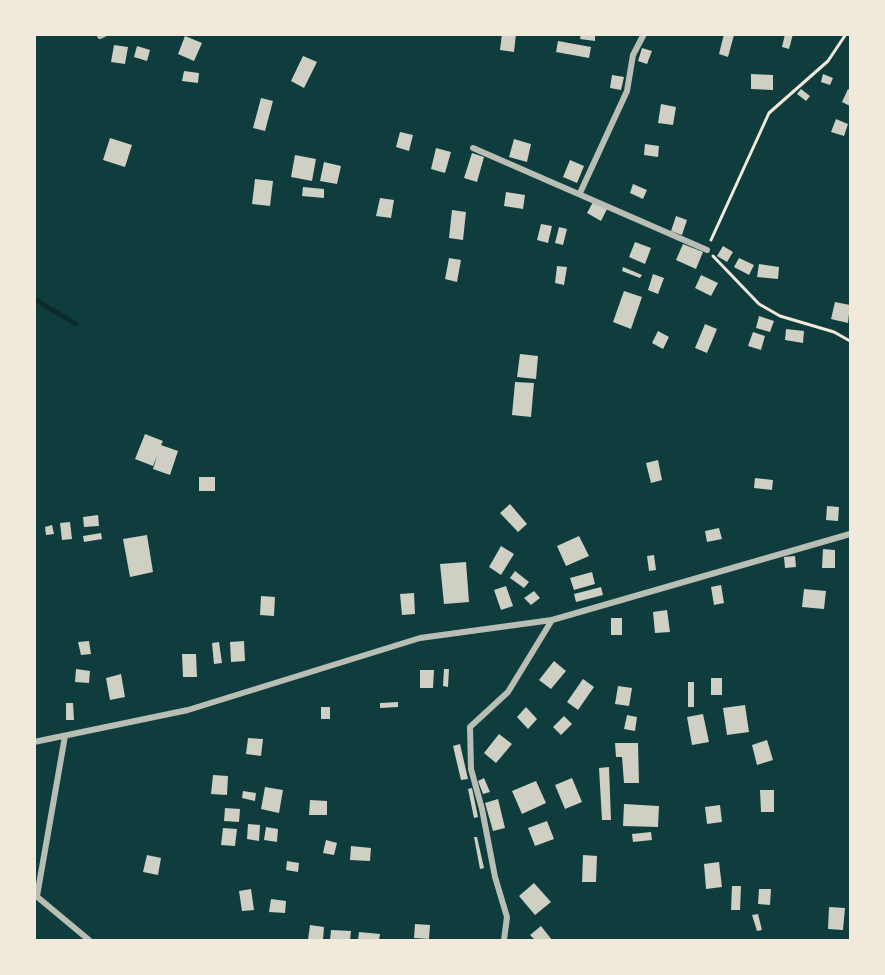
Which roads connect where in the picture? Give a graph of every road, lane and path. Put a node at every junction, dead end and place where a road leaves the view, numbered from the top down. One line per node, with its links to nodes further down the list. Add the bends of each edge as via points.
1 (644, 34): 4 (street, via 633,55 627,91)
2 (846, 34): 5 (path, via 828,60 769,113)
3 (473, 148): 4 (street)
4 (580, 193): 5 (street)
5 (707, 250): 6 (path, via 759,304 780,316 834,332)
6 (850, 341)
7 (850, 534): 8 (street)
8 (552, 620): 9 (street, via 420,638 188,710); 13 (street, via 508,692 470,727 471,769 507,917)
9 (64, 736): 10 (street); 11 (street)
10 (34, 742)
11 (36, 895): 12 (street)
12 (90, 940)
13 (504, 940)

